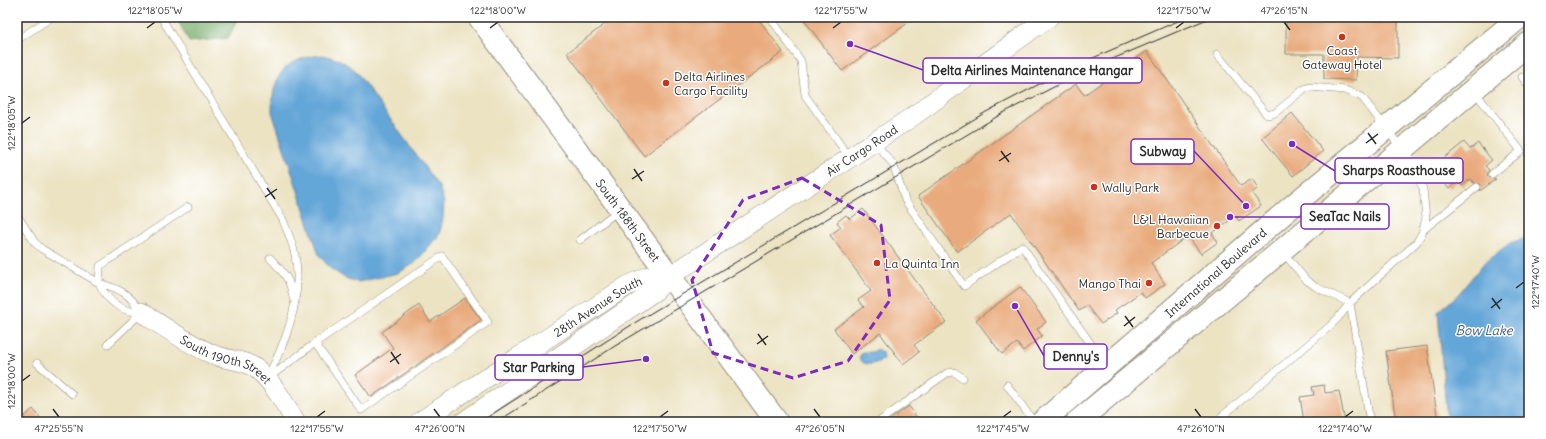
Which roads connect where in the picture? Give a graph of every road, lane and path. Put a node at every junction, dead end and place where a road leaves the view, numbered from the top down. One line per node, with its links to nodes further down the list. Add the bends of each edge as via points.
1 (52, 17): 7 (lane)
2 (161, 17): 29 (lane, via 283,220 295,254 298,283)
3 (479, 17): 20 (main road, South 188th Street)
4 (770, 17): 16 (lane, via 801,61 806,95)
5 (1049, 17): 14 (street, Air Cargo Road, via 948,92)
6 (1520, 17): 13 (main road, International Boulevard)
7 (17, 40)
8 (1529, 43): 12 (main road, International Boulevard)
9 (1217, 54): 13 (lane, via 1267,115 1310,87 1346,90 1362,97)
10 (1522, 77): 11 (lane)
11 (1529, 86)
12 (1473, 91): 15 (main road, International Boulevard); 17 (lane, via 1521,151)
13 (1386, 128): 15 (lane); 34 (main road, International Boulevard)
14 (874, 142): 16 (street, Air Cargo Road); 34 (lane, via 893,164 906,200 964,286 1022,246)
15 (1403, 150): 22 (lane, via 1414,165 1423,188 1426,209); 24 (main road, International Boulevard)
16 (849, 158): 26 (street, Air Cargo Road)
17 (1492, 174)
18 (1476, 187): 22 (lane)
19 (188, 207): 27 (lane, via 100,266)
20 (621, 209): 23 (lane); 26 (main road, South 188th Street)
21 (17, 215): 27 (lane, via 42,249)
22 (1424, 230): 28 (lane, via 1407,252)
23 (580, 240)
24 (1281, 250): 28 (lane, via 1299,274 1316,288); 40 (main road, International Boulevard)
25 (270, 258): 29 (lane, via 286,275)
26 (670, 276): 39 (street, 28th Avenue South, via 655,291); 42 (street, 28th Avenue South, via 649,276 627,286); 43 (main road, South 188th Street)
27 (99, 283): 30 (lane, via 118,288 134,300); 30 (lane, via 105,297 128,312)
28 (1350, 303): 47 (lane, via 1329,327); 48 (lane)
29 (294, 304): 36 (lane, via 280,354)
30 (141, 312): 32 (lane); 36 (street, South 190th Street, via 182,339 214,355 246,362)
31 (315, 343): 31 (lane, via 361,410 488,322 442,256); 36 (lane)
32 (108, 344)
33 (37, 363): 38 (lane)
34 (1106, 366): 46 (main road, International Boulevard)
35 (963, 378): 44 (lane, via 954,372 947,373)
36 (267, 379): 41 (street, South 190th Street)
37 (1007, 385): 45 (lane)
38 (72, 394)
39 (469, 420)
40 (1083, 420)
41 (296, 422)
42 (419, 422)
43 (778, 422)
44 (878, 422)
45 (1034, 422)
46 (1042, 422)
47 (1215, 422)
48 (1370, 422)

